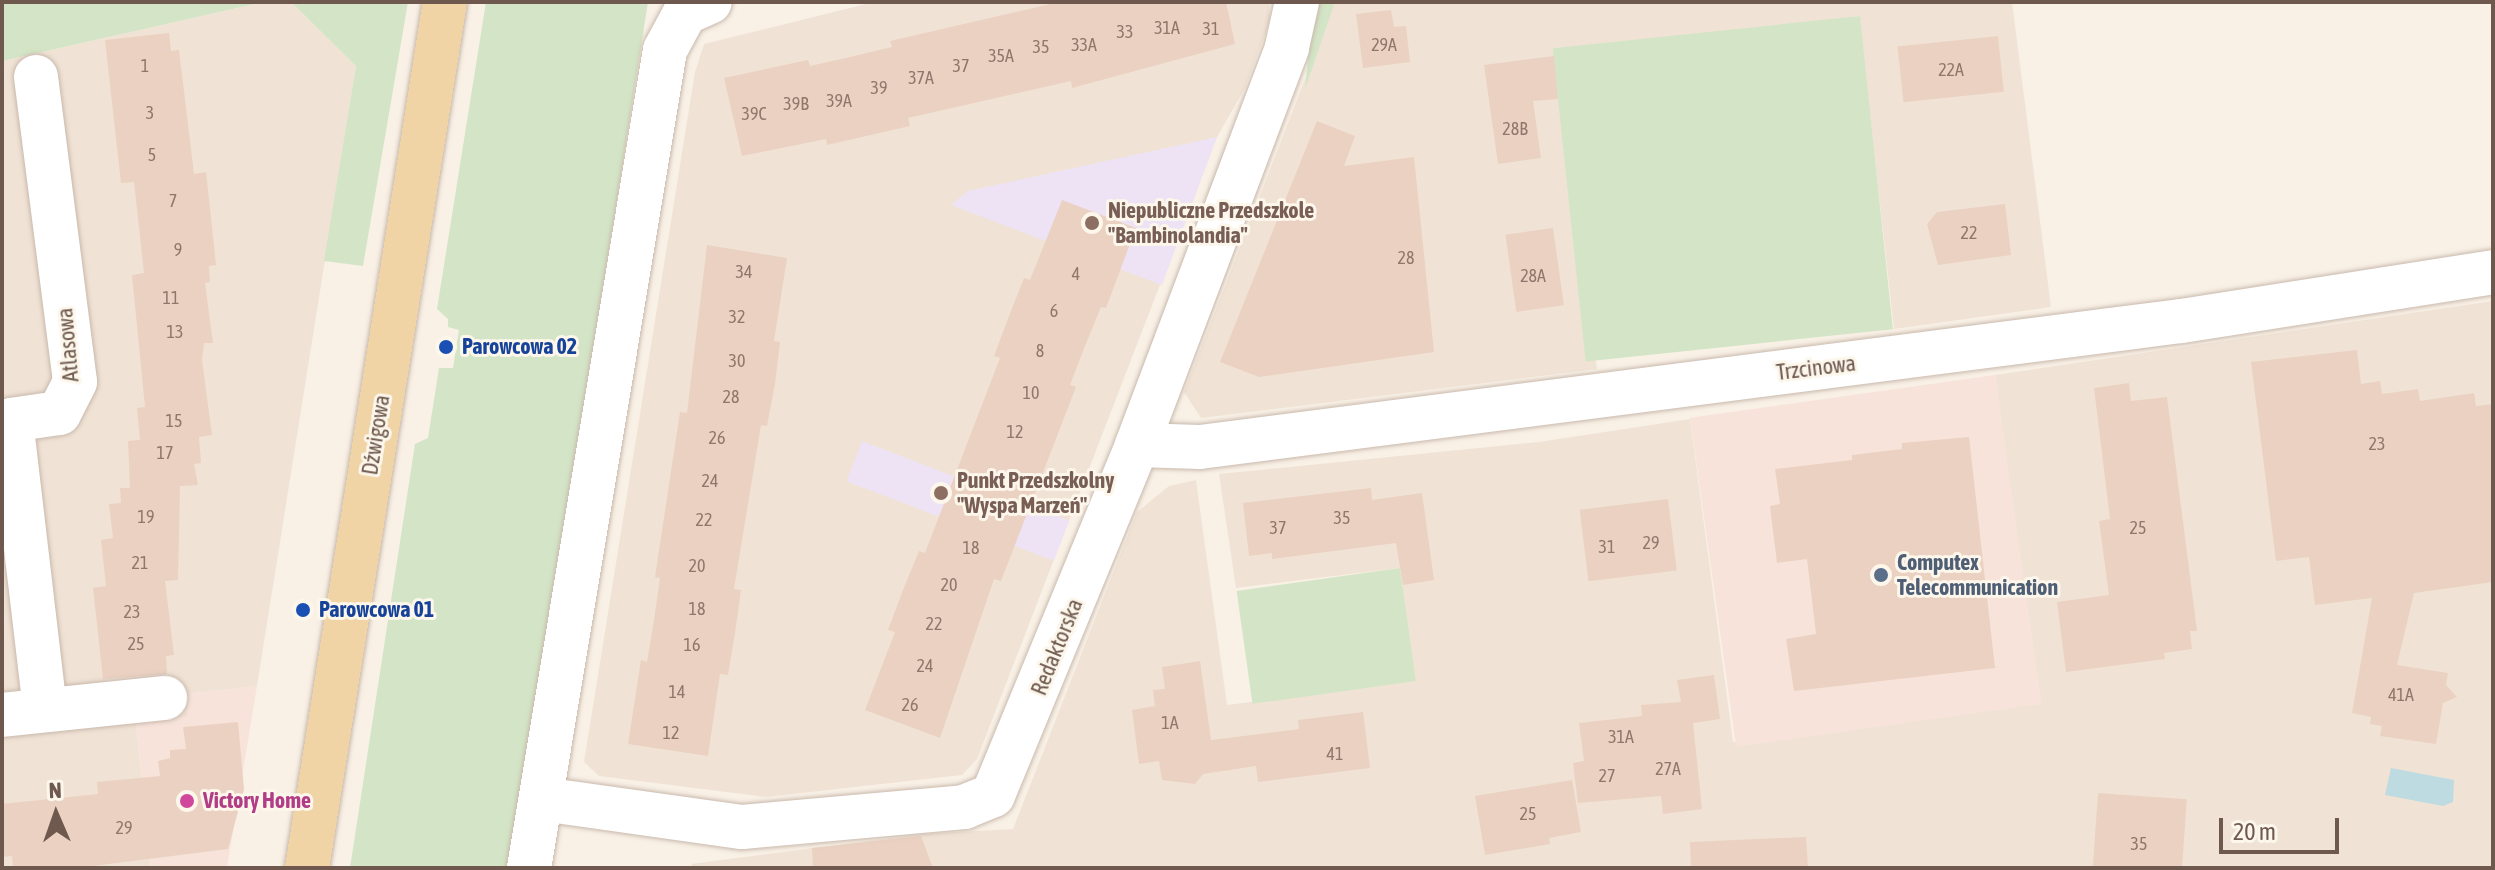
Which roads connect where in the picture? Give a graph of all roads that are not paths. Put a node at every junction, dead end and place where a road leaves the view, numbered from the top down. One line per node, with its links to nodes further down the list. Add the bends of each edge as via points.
1 (445, 2): 12 (main road, Dźwigowa)
2 (710, 2): 11 (street, via 685,13 665,50)
3 (1297, 2): 7 (street, Redaktorska, via 1287,47)
4 (36, 77): 6 (street, Atlasowa, via 75,382 59,413)
5 (2493, 272): 7 (street, Trzcinowa, via 2181,321 1178,450)
6 (6, 421): 9 (street, Atlasowa)
7 (1137, 445): 11 (street, Redaktorska, via 1006,776 993,795 964,807 742,827)
8 (165, 698): 9 (street)
9 (45, 710): 10 (street)
10 (2, 715)
11 (542, 799): 13 (street)
12 (307, 868)
13 (529, 868)

